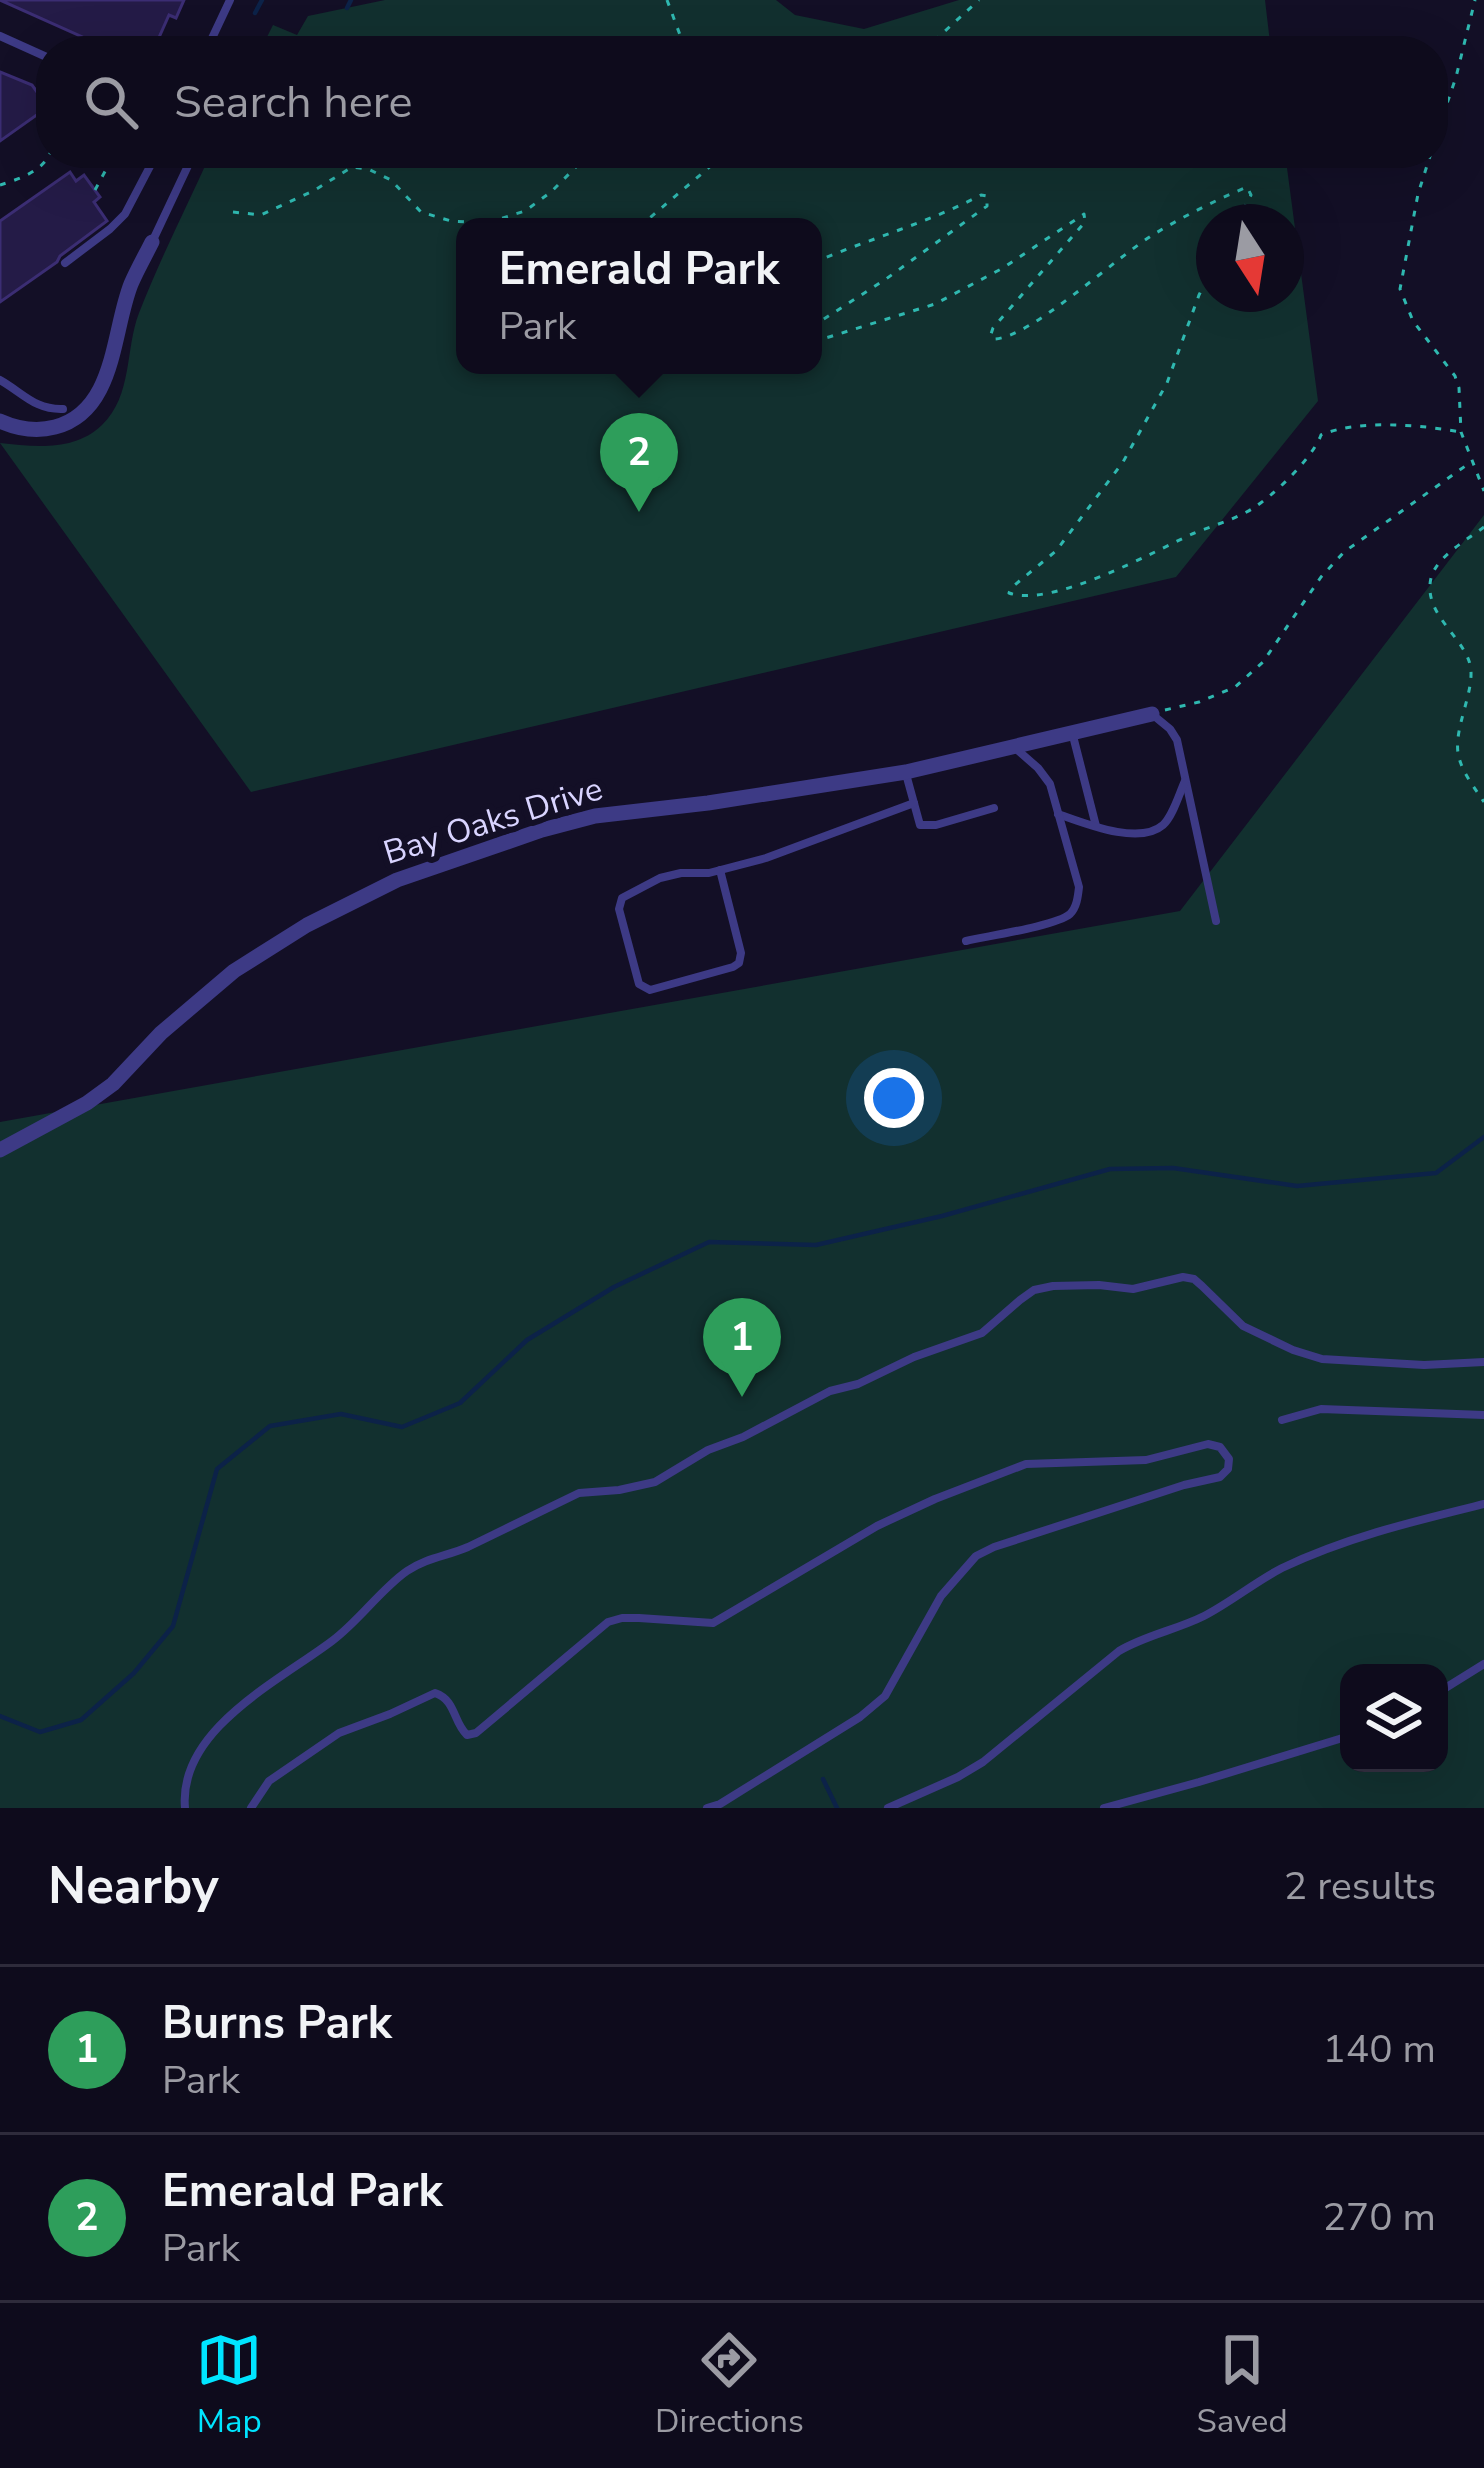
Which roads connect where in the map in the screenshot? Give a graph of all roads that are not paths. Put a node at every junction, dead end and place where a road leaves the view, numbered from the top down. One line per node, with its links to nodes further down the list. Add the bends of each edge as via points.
1 (230, 0): 3 (lane)
2 (0, 36): 4 (lane)
3 (213, 36)
4 (36, 52)
5 (149, 168): 8 (lane, via 125,214)
6 (187, 168): 7 (lane)
7 (152, 242): 11 (street, via 87,410 45,429)
8 (65, 263)
9 (0, 380): 10 (lane, via 30,403)
10 (63, 409)
11 (0, 421)
12 (1152, 714): 13 (street, Bay Oaks Drive); 16 (lane, via 1177,740)
13 (1072, 732): 14 (street, Bay Oaks Drive); 20 (lane)
14 (1013, 746): 15 (street, Bay Oaks Drive); 19 (lane, via 1050,784)
15 (906, 772): 17 (lane); 24 (street, Bay Oaks Drive, via 595,816 397,880 234,970 88,1103)
16 (1186, 780): 20 (lane, via 1160,828); 22 (lane)
17 (914, 803): 18 (lane, via 920,825); 21 (lane)
18 (994, 808)
19 (1058, 814): 20 (lane); 23 (lane, via 1079,887 1070,914)
20 (1097, 828)
21 (720, 870): 21 (lane, via 660,878 622,898 643,988 739,963)
22 (1216, 921)
23 (966, 941)
24 (0, 1150)
25 (1484, 1363): 32 (lane, via 1322,1359 1243,1327 1183,1277 1144,1288 1034,1291 982,1333 830,1391 656,1482 579,1493 405,1573 201,1748 183,1789)
26 (1484, 1415): 27 (lane, via 1321,1409)
27 (1282, 1420)
28 (1484, 1504): 35 (lane, via 1329,1546 1208,1614 1134,1642 983,1762)
29 (1484, 1664): 30 (lane)
30 (1448, 1687)
31 (1340, 1739): 36 (lane)
32 (185, 1808)
33 (250, 1808): 34 (lane, via 269,1781 339,1733 435,1693 450,1702 462,1732 476,1733 608,1622 713,1623 878,1526 1026,1464 1146,1460 1208,1444 1226,1452 1220,1477 976,1556 941,1596 885,1696)
34 (707, 1808)
35 (888, 1808)
36 (1104, 1808)

